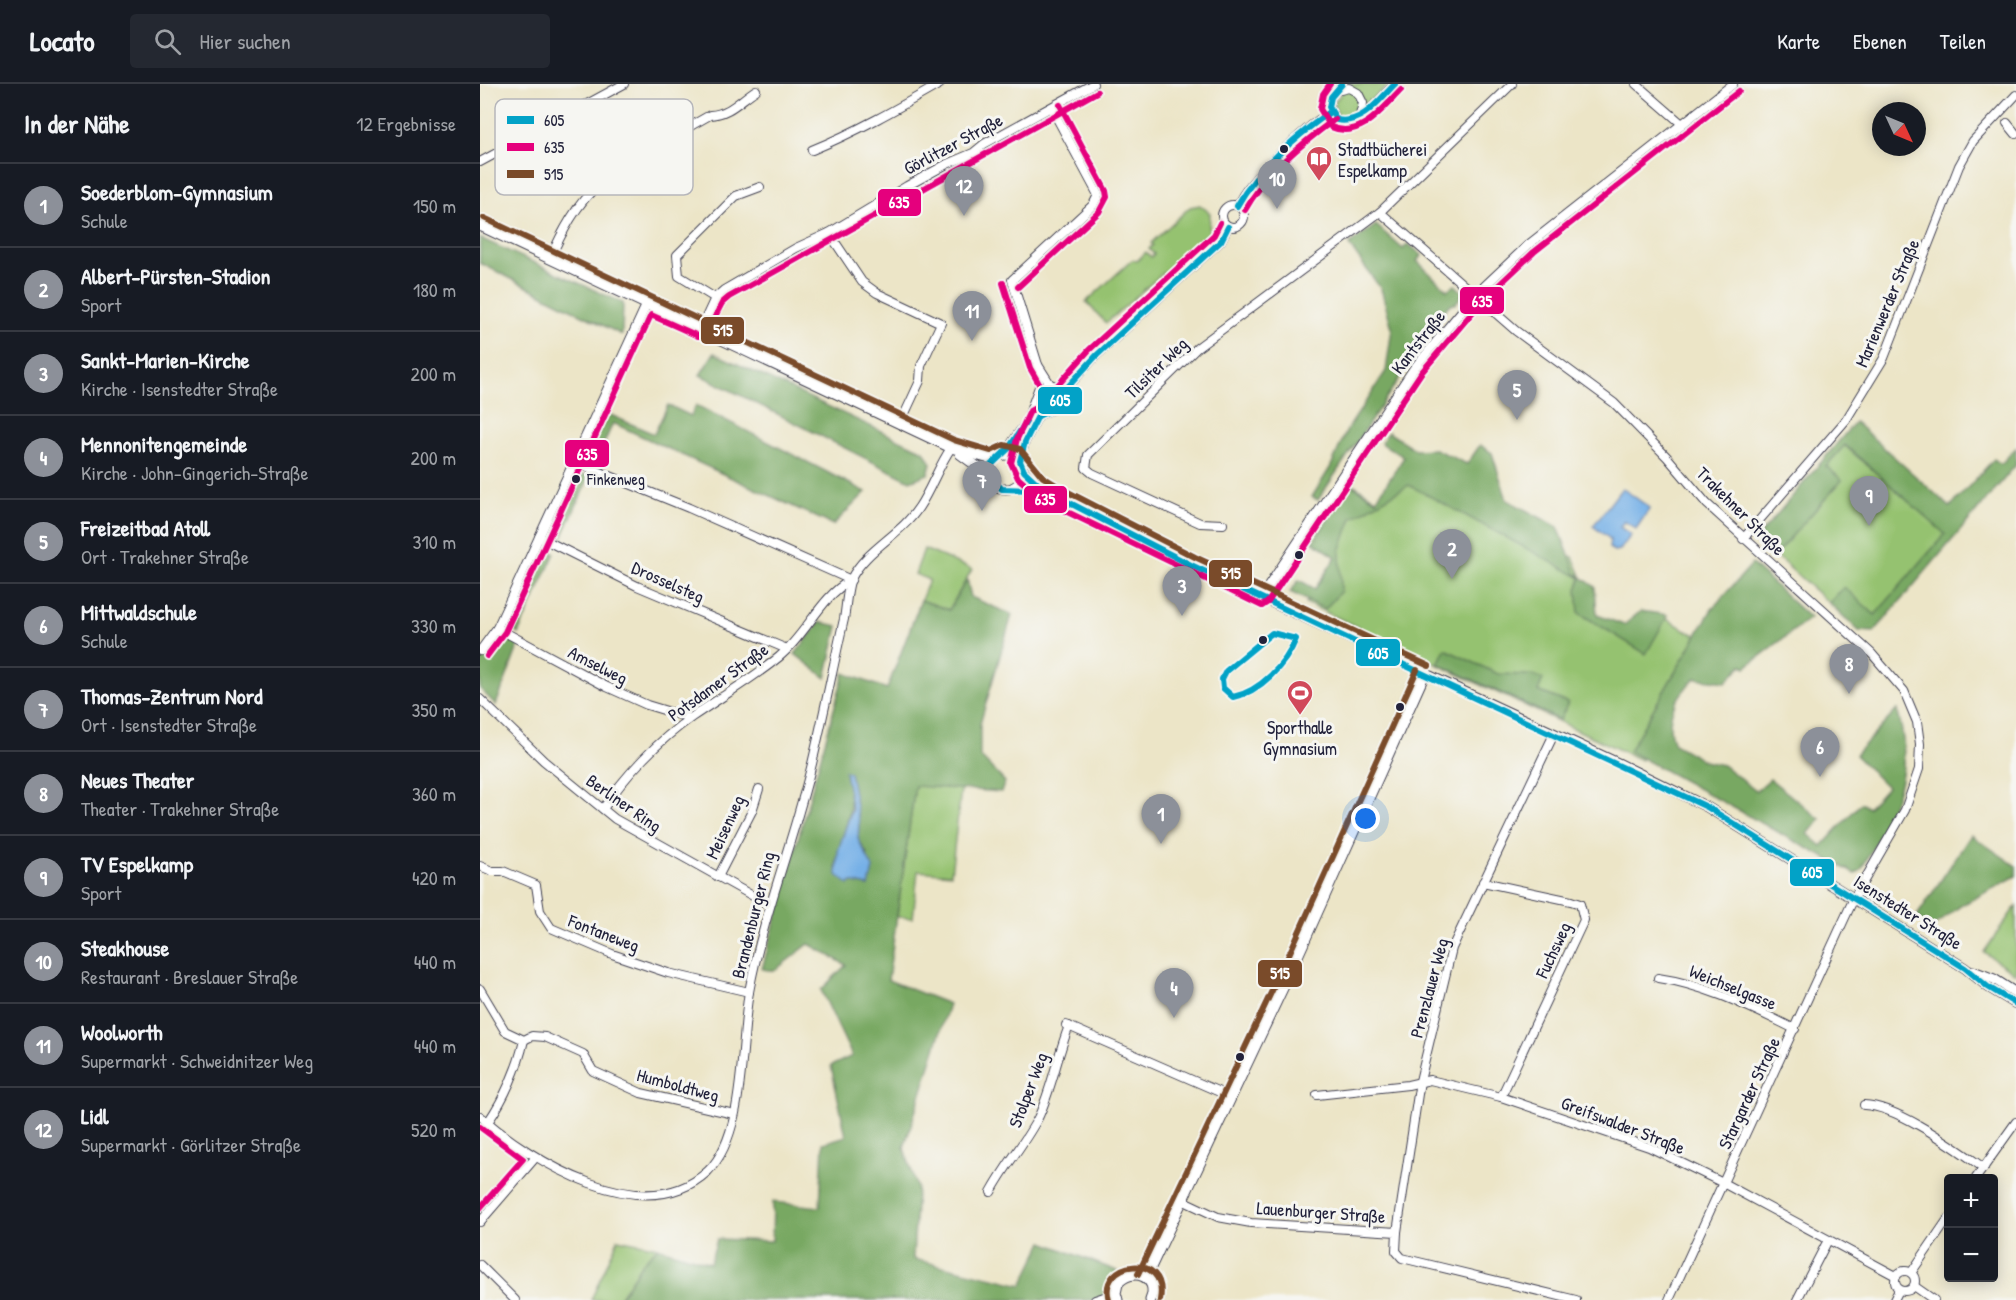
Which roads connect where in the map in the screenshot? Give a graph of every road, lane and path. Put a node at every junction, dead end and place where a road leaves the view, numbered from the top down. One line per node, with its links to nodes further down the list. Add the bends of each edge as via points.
1 (624, 84): 13 (street)
2 (940, 84): 21 (street, via 866,126)
3 (1093, 84): 14 (street, Görlitzer Straße)
4 (1342, 84): 11 (street)
5 (1395, 84): 16 (street)
6 (1512, 84): 27 (street)
7 (1636, 84): 18 (street)
8 (1733, 84): 18 (street, Kantstraße)
9 (1352, 87): 11 (street); 16 (street, via 1363,103)
10 (756, 90): 19 (street, via 720,115 710,115)
11 (1334, 93): 15 (street, via 1329,102)
12 (2016, 95): 55 (street, Marienwerder Straße, via 1973,141 1959,166 1884,358 1846,420)
13 (596, 99)
14 (1052, 109): 30 (street, Görlitzer Straße, via 907,186); 37 (street, via 1098,195 1093,205 1012,280)
15 (1330, 112): 16 (street, via 1342,122); 26 (street, via 1249,186)
16 (1357, 119)
17 (2007, 123): 20 (street)
18 (1682, 124): 32 (street, Kantstraße, via 1528,245)
19 (693, 125)
20 (2016, 134)
21 (812, 150)
22 (495, 154): 23 (street)
23 (480, 162)
24 (760, 188): 33 (street, via 735,196 679,250 679,276)
25 (590, 195): 31 (street, via 566,226)
26 (1237, 206): 29 (street, via 1244,214 1243,221); 29 (street, via 1229,205 1221,213)
27 (1380, 212): 32 (street, Trakehner Straße); 53 (street, Tilsiter Weg, via 1197,348 1088,455 1086,468 1092,473 1200,523)
28 (480, 226): 31 (street)
29 (1228, 227): 36 (street, via 1221,241)
30 (829, 233): 33 (street, Görlitzer Straße, via 796,248); 43 (street, via 862,282 940,323)
31 (551, 257): 34 (street)
32 (1475, 295): 55 (street, Trakehner Straße, via 1552,359 1614,403); 57 (street, Kantstraße, via 1414,369)
33 (715, 298): 35 (street)
34 (647, 303): 35 (street); 47 (street)
35 (701, 328): 43 (street)
36 (1096, 356): 38 (street); 40 (street)
37 (1038, 365): 38 (street); 39 (street)
38 (1053, 385): 39 (street); 40 (street)
39 (1039, 387): 41 (street)
40 (1061, 397): 42 (street, via 1057,407)
41 (1035, 401): 42 (street); 45 (street, via 1017,438)
42 (1047, 410): 48 (street, via 1035,422)
43 (900, 424): 44 (street)
44 (951, 448): 46 (street); 50 (street); 56 (street, via 919,508)
45 (1004, 454): 46 (street); 48 (street)
46 (993, 460): 50 (street)
47 (573, 461): 54 (street); 56 (street)
48 (1020, 461): 49 (street)
49 (1024, 471): 51 (street); 52 (street, Isenstedter Straße)
50 (989, 475): 51 (street, via 998,487)
51 (1014, 487): 52 (street, Isenstedter Straße)
52 (1062, 499): 57 (street, Isenstedter Straße)
53 (1222, 524)
54 (539, 537): 58 (street); 59 (street, Drosselsteg, via 637,586)
55 (1743, 538): 70 (street, Trakehner Straße, via 1872,654 1904,691 1917,722 1920,752 1915,787)
56 (851, 580): 59 (street, Potsdamer Straße, via 836,588); 71 (street, Brandenburger Ring, via 814,755)
57 (1261, 597): 61 (street, Isenstedter Straße)
58 (497, 628): 60 (street); 63 (street, Amselweg, via 607,687)
59 (787, 649): 63 (street, Potsdamer Straße)
60 (480, 651)
61 (1425, 674): 64 (street, Isenstedter Straße); 82 (street)
62 (480, 699): 66 (street, Berliner Ring, via 544,761)
63 (690, 718): 66 (street, Potsdamer Straße, via 657,747)
64 (1554, 734): 69 (street, Prenzlauer Weg); 70 (street, Isenstedter Straße, via 1707,807)
65 (759, 789): 68 (street, Meisenweg)
66 (603, 809): 68 (street, Berliner Ring, via 652,842)
67 (480, 866): 75 (street, Fontaneweg, via 536,885 540,911 551,928 663,971)
68 (718, 877): 71 (street, Berliner Ring)
69 (1483, 882): 80 (street, Prenzlauer Weg, via 1452,948); 83 (street, Fuchsweg, via 1571,901 1580,904 1584,911 1584,920)
70 (1854, 898): 72 (street, Isenstedter Straße); 78 (street, Stargarder Straße)
71 (769, 905): 75 (street, Brandenburger Ring)
72 (1965, 968): 76 (street, Isenstedter Straße); 77 (street, Isenstedter Straße)
73 (1658, 978): 78 (street, Weichselgasse, via 1684,982 1731,999)
74 (480, 989): 79 (street, via 505,1031)
75 (749, 992): 85 (street, Brandenburger Ring)
76 (2016, 993)
77 (2016, 1004)
78 (1795, 1029): 92 (street, Stargarder Straße)
79 (524, 1040): 85 (street, Humboldtweg, via 545,1037 583,1054 593,1071 640,1093); 87 (street)
80 (1420, 1081): 81 (street, Greifswalder Straße); 83 (street, Greifswalder Straße); 97 (street, Prenzlauer Weg)
81 (1317, 1095)
82 (1231, 1097): 93 (street, Stolper Weg, via 1067,1025 1038,1116); 94 (street)
83 (1501, 1097): 92 (street, Greifswalder Straße, via 1640,1144)
84 (1864, 1105): 90 (street, via 1882,1106)
85 (734, 1114): 89 (street, Brandenburger Ring, via 730,1135 709,1170 694,1182 666,1192 633,1194 597,1185)
86 (480, 1116): 87 (street, Brandenburger Ring)
87 (488, 1122): 89 (street, Brandenburger Ring)
88 (2016, 1122): 90 (street)
89 (536, 1157): 95 (street)
90 (1984, 1168): 91 (street)
91 (1980, 1174)
92 (1723, 1183): 98 (street, Greifswalder Straße); 110 (street, Stargarder Straße)
93 (991, 1192)
94 (1184, 1201): 97 (street, Lauenburger Straße, via 1218,1217 1251,1223); 102 (street)
95 (480, 1222)
96 (1944, 1225): 100 (street)
97 (1397, 1232): 109 (street, Lauenburger Straße, via 1396,1251 1402,1258)
98 (1828, 1240): 101 (street, Greifswalder Straße); 111 (street)
99 (480, 1265): 106 (street)
100 (1911, 1274): 101 (street, via 1902,1272); 103 (street)
101 (1896, 1276): 104 (street)
102 (1146, 1278): 105 (street, via 1131,1274 1123,1277); 108 (street, via 1153,1287)
103 (1914, 1286): 104 (street); 113 (street)
104 (1899, 1290): 112 (street)
105 (1117, 1297): 107 (street)
106 (515, 1300)
107 (1095, 1300)
108 (1152, 1300)
109 (1576, 1300)
110 (1669, 1300)
111 (1797, 1300)
112 (1894, 1300)
113 (1934, 1300)

